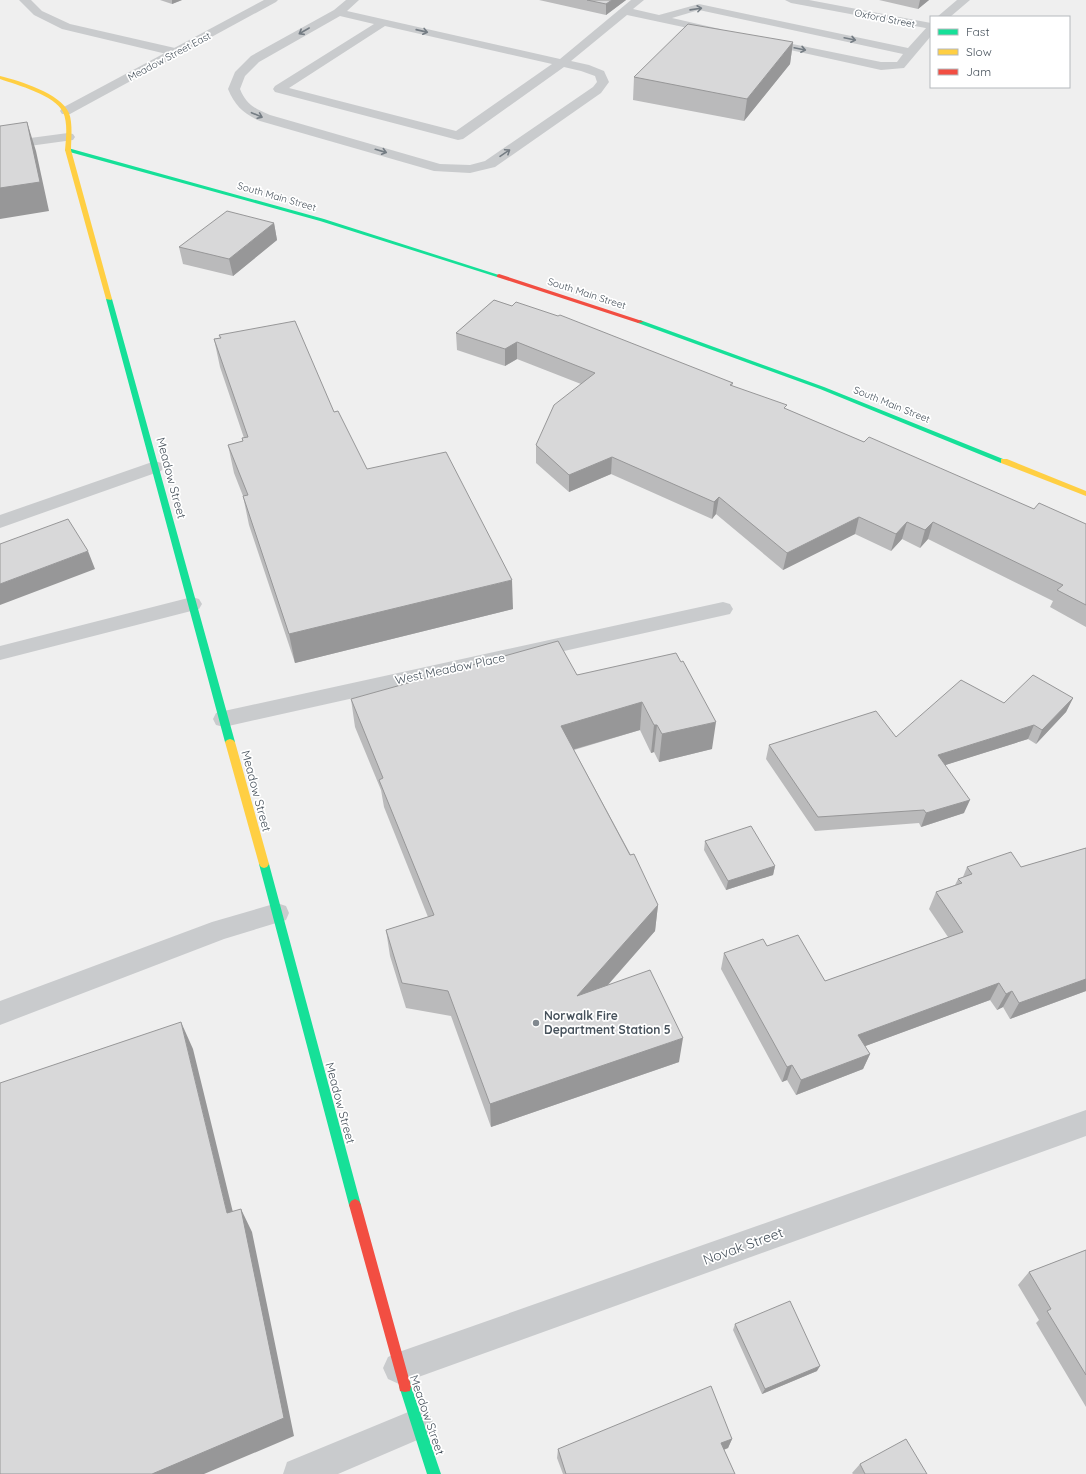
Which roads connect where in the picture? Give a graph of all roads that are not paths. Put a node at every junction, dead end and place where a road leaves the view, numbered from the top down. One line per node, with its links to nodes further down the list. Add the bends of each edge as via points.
1 (25, 0): 16 (street, via 38,13 66,27)
2 (272, 0): 16 (street, Meadow Street East)
3 (353, 0): 8 (street)
4 (638, 0): 7 (street)
5 (791, 0): 12 (street, Oxford Street)
6 (964, 0): 9 (street)
7 (625, 11): 10 (street); 18 (street)
8 (338, 12): 11 (street); 18 (street, one-way to 18, via 255,59 239,75 234,88 239,101 248,111 439,168 470,169 490,164 597,90 603,82 600,74)
9 (944, 16)
10 (658, 18): 14 (street); 17 (street, one-way to 17, via 699,8)
11 (384, 22): 18 (street, one-way to 18); 18 (street, via 279,89 458,136)
12 (930, 28)
13 (930, 29): 17 (street)
14 (727, 33)
15 (750, 38): 17 (street, one-way to 17, via 881,66 900,64)
16 (175, 52): 20 (street, Meadow Street East)
17 (911, 52)
18 (562, 63)
19 (0, 78): 20 (main road, via 50,99)
20 (66, 111): 21 (main road, Meadow Street)
21 (68, 143): 22 (street); 23 (main road, Meadow Street); 24 (main road, South Main Street, via 616,313 822,388)
22 (0, 146)
23 (155, 467): 25 (street); 26 (main road, Meadow Street)
24 (1086, 494)
25 (0, 522)
26 (192, 604): 28 (street); 29 (main road, Meadow Street)
27 (723, 609): 29 (street, West Meadow Place)
28 (0, 653)
29 (224, 719): 30 (main road, Meadow Street)
30 (277, 913): 31 (street, via 221,930); 33 (main road, Meadow Street)
31 (0, 1013)
32 (1086, 1123): 33 (street, Novak Street)
33 (399, 1368): 34 (main road, Meadow Street)
34 (418, 1424): 35 (street); 36 (main road, Meadow Street)
35 (299, 1474)
36 (434, 1474)

